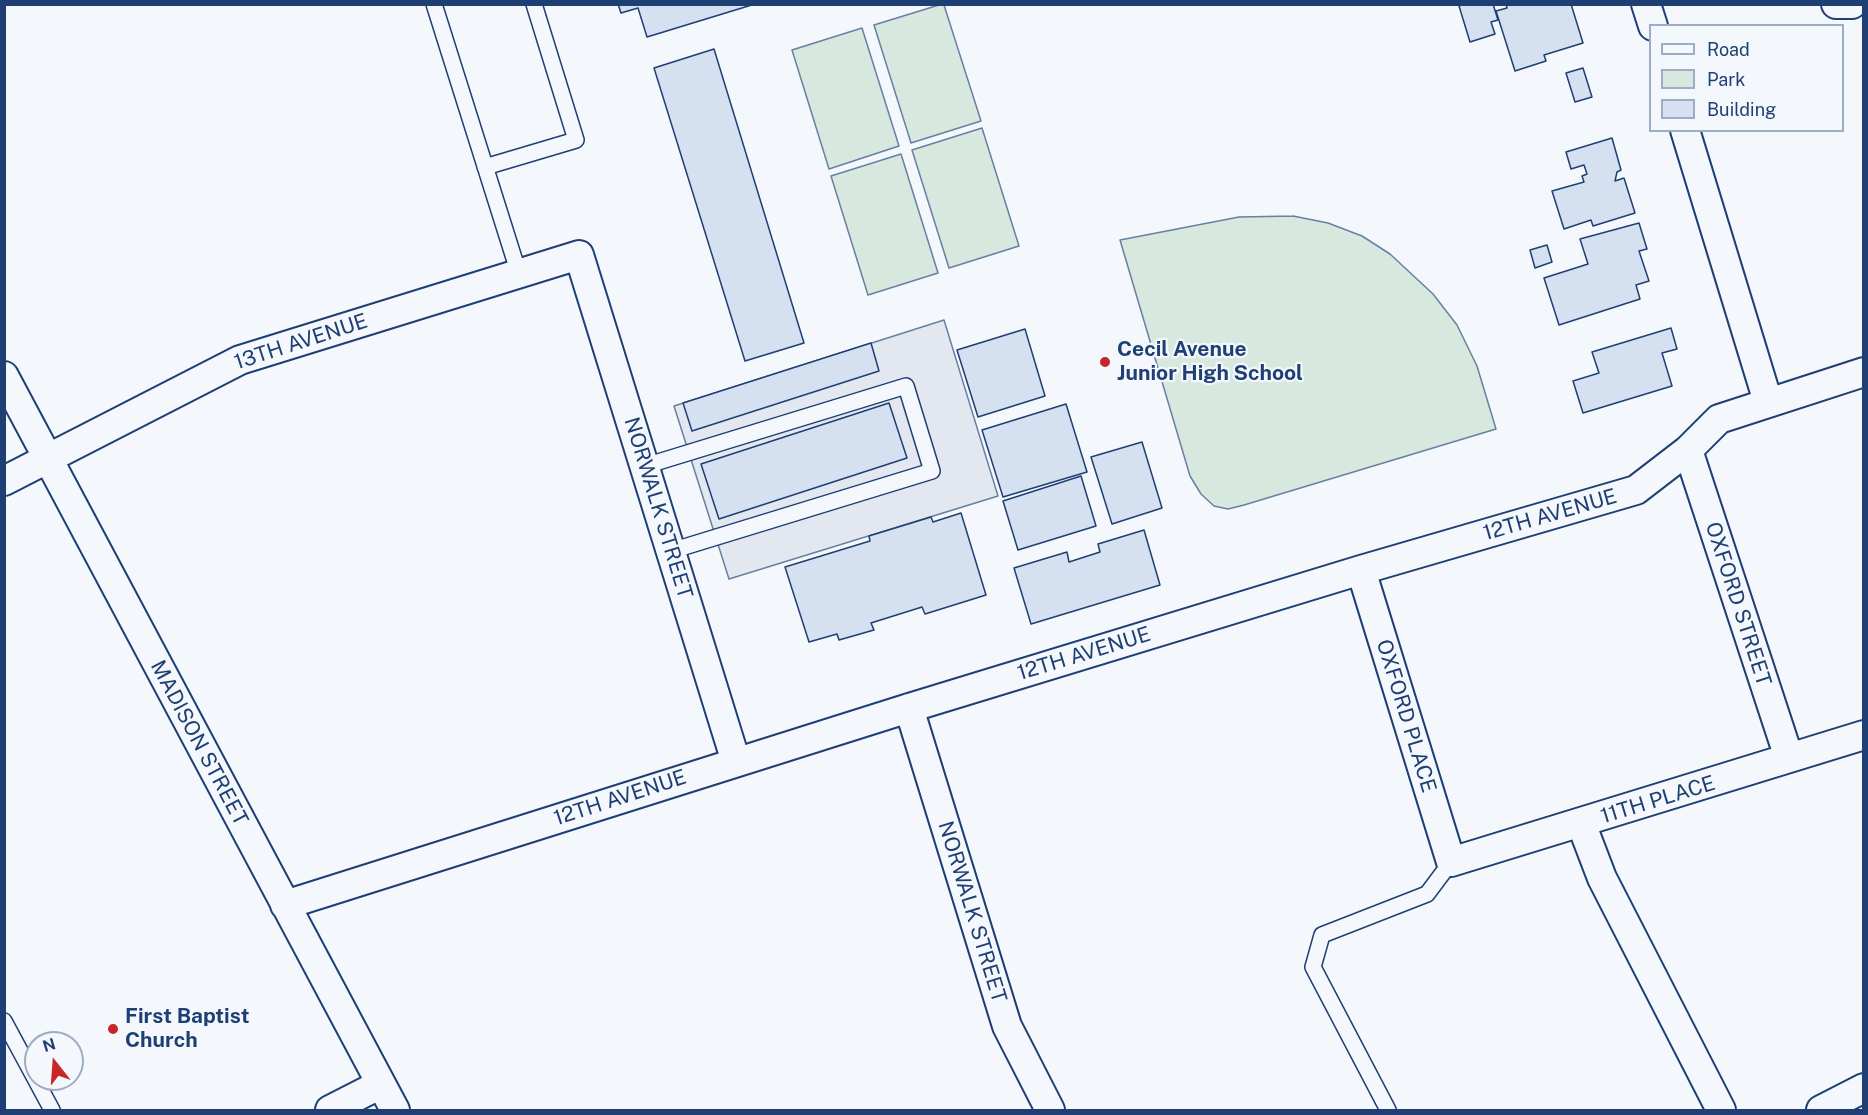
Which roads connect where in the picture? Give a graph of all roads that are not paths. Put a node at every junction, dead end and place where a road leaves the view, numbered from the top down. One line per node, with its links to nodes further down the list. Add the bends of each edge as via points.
1 (434, 4): 8 (lane)
2 (534, 4): 8 (lane, via 576,140)
3 (1646, 4): 6 (street)
4 (1836, 4): 5 (street)
5 (1852, 4)
6 (1652, 24)
7 (1686, 132): 13 (street)
8 (485, 168): 10 (lane)
9 (579, 255): 10 (street, 13TH AVENUE); 16 (street, NORWALK STREET)
10 (519, 274): 15 (street, 13TH AVENUE, via 240,360)
11 (1863, 372): 13 (street, 12TH AVENUE)
12 (4, 376): 15 (street, MADISON STREET)
13 (1768, 402): 14 (street, 12TH AVENUE, via 1719,419)
14 (1688, 450): 19 (street, 12TH AVENUE, via 1636,490); 22 (street, OXFORD STREET)
15 (48, 459): 17 (street, 13TH AVENUE); 26 (street, MADISON STREET)
16 (645, 466): 18 (street, NORWALK STREET); 18 (lane, via 906,386 932,471)
17 (4, 481)
18 (671, 551): 23 (street, NORWALK STREET)
19 (1361, 570): 20 (street, 12TH AVENUE); 25 (street, OXFORD PLACE)
20 (909, 708): 23 (street, 12TH AVENUE); 33 (street, NORWALK STREET, via 1007,1026)
21 (1863, 735): 22 (street, 11TH PLACE)
22 (1789, 758): 24 (street, 11TH PLACE)
23 (736, 762): 26 (street, 12TH AVENUE)
24 (1581, 824): 25 (street, 11TH PLACE); 35 (street, via 1602,878)
25 (1451, 862): 34 (lane, via 1427,894 1322,935 1313,967)
26 (285, 904): 28 (street, MADISON STREET)
27 (4, 1021): 30 (lane)
28 (381, 1084): 31 (street); 32 (street, MADISON STREET)
29 (1863, 1088): 36 (street)
30 (52, 1110)
31 (330, 1110)
32 (395, 1110)
33 (1050, 1110)
34 (1388, 1110)
35 (1721, 1110)
36 (1821, 1110)

